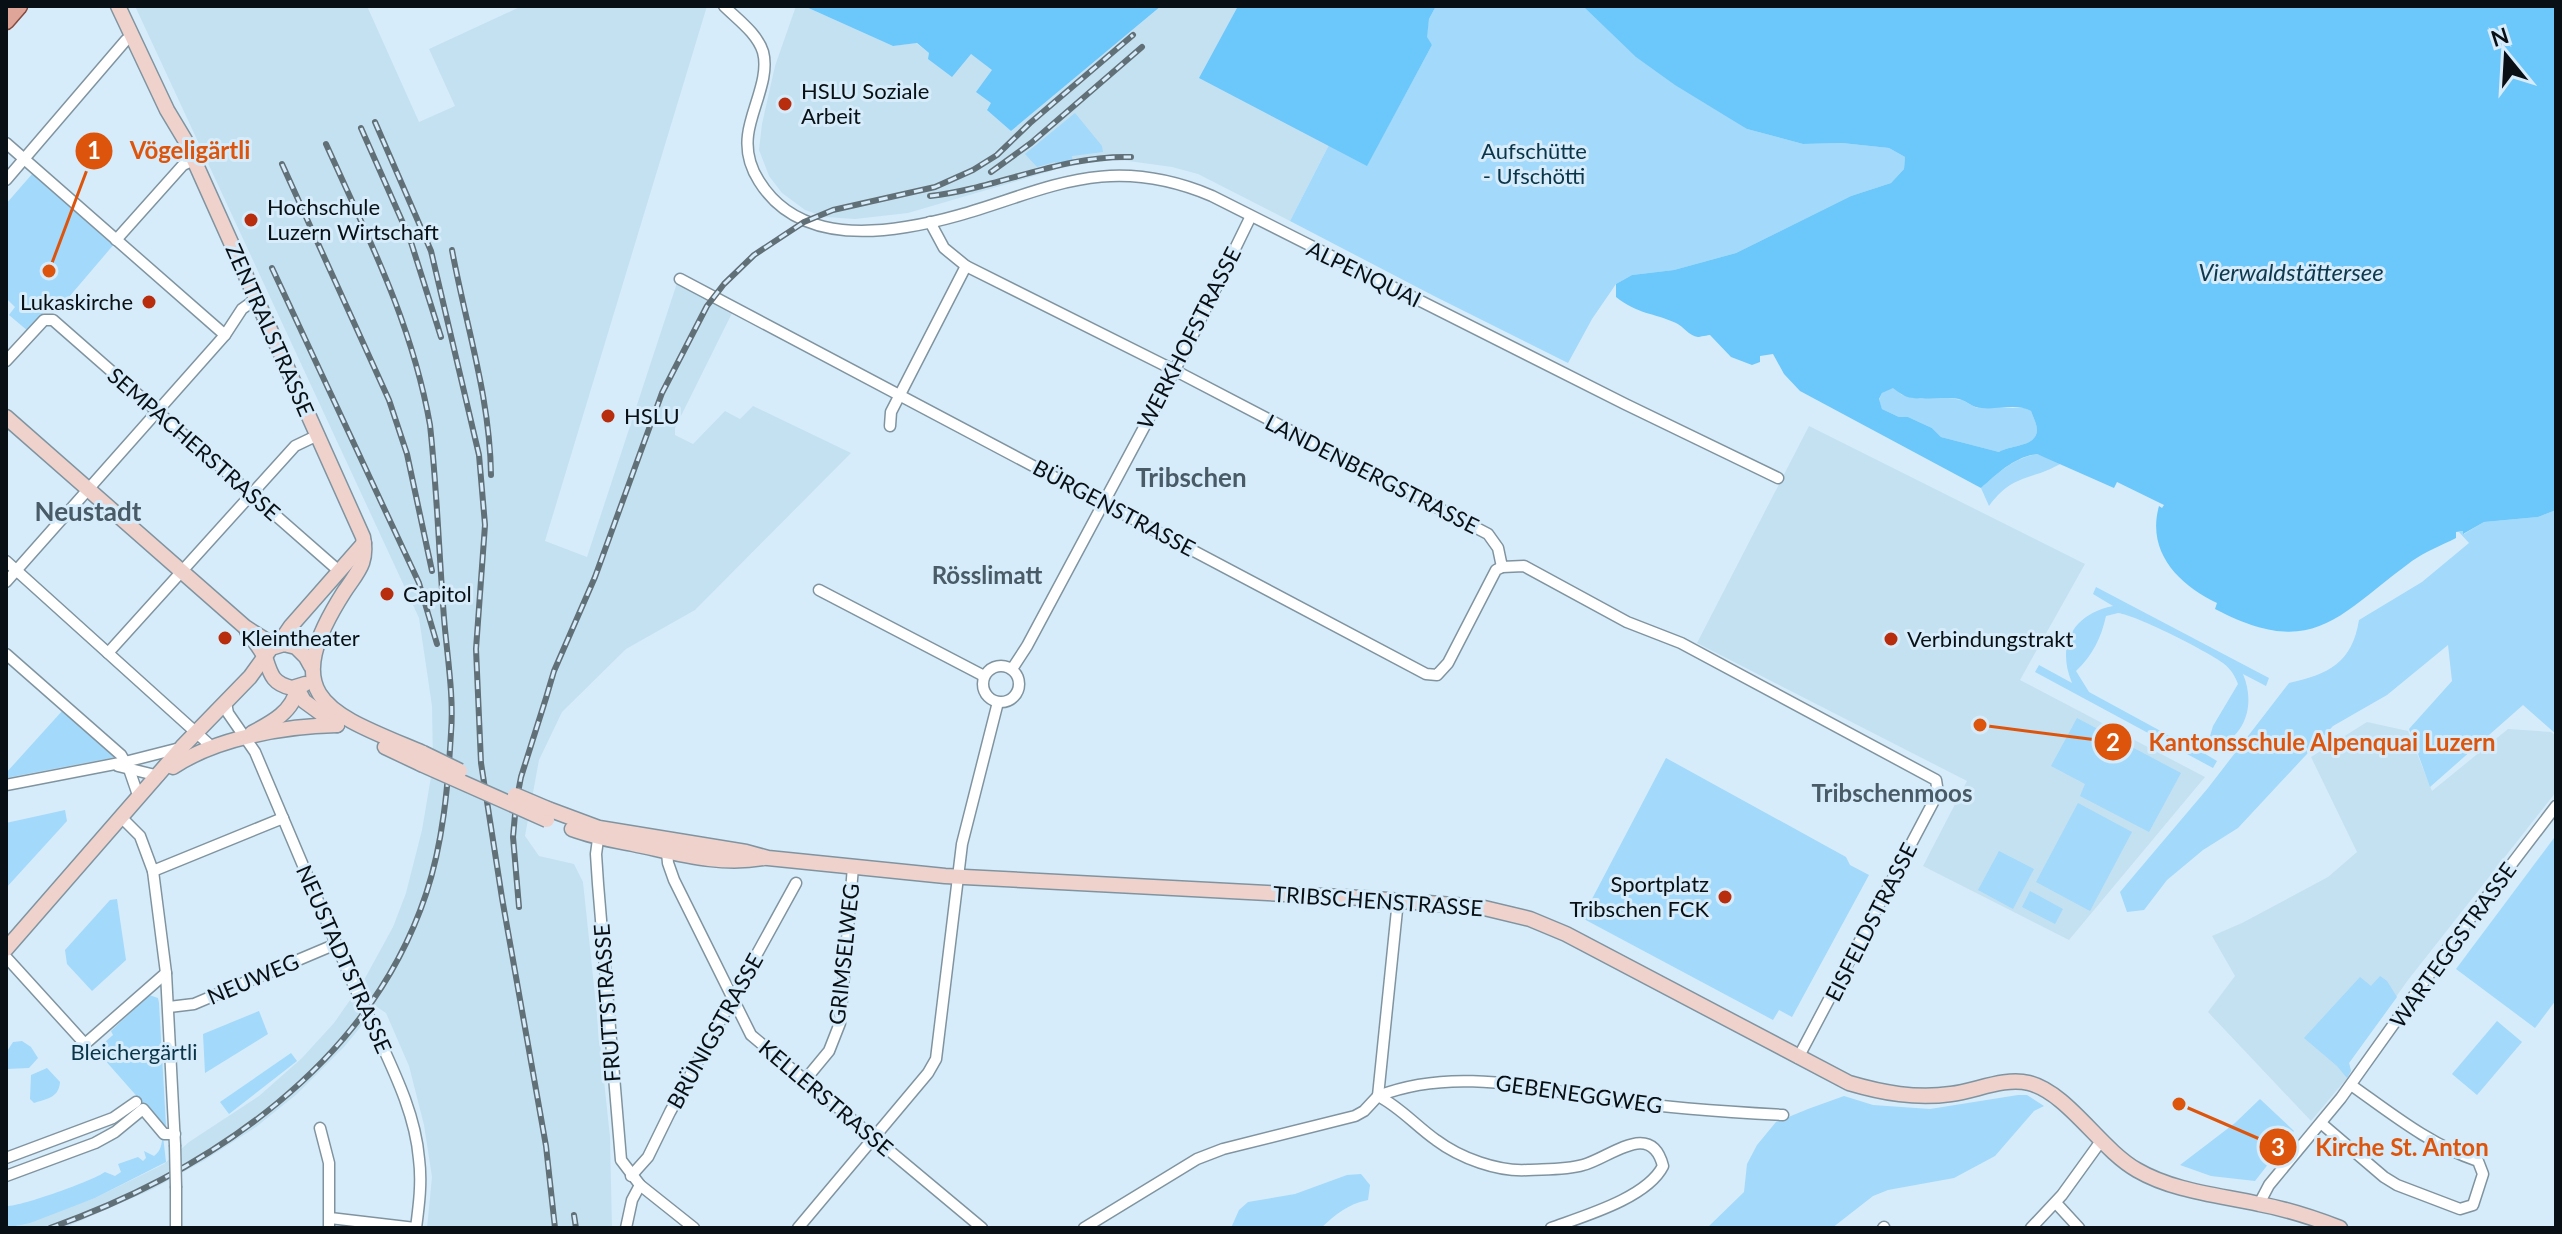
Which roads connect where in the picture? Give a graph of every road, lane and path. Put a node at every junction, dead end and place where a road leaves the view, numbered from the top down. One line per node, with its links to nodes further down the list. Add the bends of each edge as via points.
1 (19, 6): 5 (main road)
2 (118, 6): 6 (street, ZENTRALSTRASSE)
3 (127, 6): 7 (street, ZENTRALSTRASSE)
4 (724, 6): 13 (street, ALPENQUAI, via 762,48 764,69 747,146 752,169 773,200 796,218 827,229 880,230)
5 (6, 21)
6 (133, 35): 7 (street, ZENTRALSTRASSE); 9 (street)
7 (174, 118): 10 (street, ZENTRALSTRASSE)
8 (6, 143): 9 (street)
9 (24, 159): 11 (street); 14 (street)
10 (194, 160): 14 (street, via 183,165); 17 (street, ZENTRALSTRASSE)
11 (6, 180)
12 (1250, 218): 13 (street, ALPENQUAI, via 1184,185 1112,175 1058,184); 20 (street, WERKHOFSTRASSE); 26 (street, ALPENQUAI)
13 (930, 222): 15 (street, LANDENBERGSTRASSE, via 944,248)
14 (116, 240): 18 (street)
15 (966, 266): 20 (street, LANDENBERGSTRASSE); 21 (street)
16 (680, 279): 21 (street, BÜRGENSTRASSE)
17 (256, 299): 18 (street, via 242,309); 25 (street, ZENTRALSTRASSE)
18 (225, 335): 22 (street)
19 (6, 361): 22 (street, SEMPACHERSTRASSE, via 48,319 53,320)
20 (1174, 370): 29 (street, WERKHOFSTRASSE); 32 (street, LANDENBERGSTRASSE, via 1488,534)
21 (901, 395): 24 (street); 29 (street, BÜRGENSTRASSE)
22 (157, 412): 27 (street); 28 (street, SEMPACHERSTRASSE)
23 (6, 417): 27 (street)
24 (890, 426)
25 (318, 435): 28 (street, via 295,446); 30 (street, ZENTRALSTRASSE)
26 (1778, 478)
27 (88, 489): 33 (street); 34 (street)
28 (250, 494): 34 (street); 35 (street, SEMPACHERSTRASSE)
29 (1104, 502): 32 (street, BÜRGENSTRASSE, via 1426,674 1437,675 1448,663); 43 (street, WERKHOFSTRASSE)
30 (364, 543): 35 (street); 44 (street, via 366,556 323,625)
31 (6, 561): 33 (street)
32 (1502, 567): 76 (street, EISFELDSTRASSE, via 1524,566 1627,622 1681,643 1938,784 1938,793)
33 (16, 571): 36 (street); 40 (street)
34 (181, 571): 38 (street); 40 (street)
35 (339, 571): 39 (street)
36 (6, 582)
37 (819, 590): 45 (street)
38 (245, 627): 39 (street); 42 (street)
39 (276, 645): 42 (street); 44 (street, via 296,647)
40 (108, 653): 50 (street)
41 (6, 654): 55 (street)
42 (266, 658): 46 (street, via 273,679); 48 (street)
43 (1012, 669): 45 (street, via 997,666); 47 (street, WERKHOFSTRASSE, via 1019,680 1017,692)
44 (311, 670): 46 (street, via 306,683); 54 (street, via 325,702 337,714)
45 (984, 676): 47 (street, via 985,692)
46 (297, 688): 49 (street, via 304,701); 51 (street, via 296,700 282,714)
47 (998, 702): 67 (street, WERKHOFSTRASSE, via 966,823)
48 (226, 703): 50 (street); 51 (street, NEUSTADTSTRASSE)
49 (337, 725): 51 (street); 54 (street)
50 (198, 734): 52 (street); 53 (street)
51 (244, 737): 52 (street); 61 (street, NEUSTADTSTRASSE)
52 (211, 746): 56 (street)
53 (182, 747): 55 (street); 56 (street)
54 (422, 759): 62 (street, TRIBSCHENSTRASSE, bridge)
55 (127, 766): 56 (street); 57 (street, via 113,764); 58 (street)
56 (159, 776): 58 (street)
57 (6, 785)
58 (139, 798): 60 (street)
59 (2556, 806): 78 (street, WARTEGGSTRASSE)
60 (122, 818): 66 (street, via 140,836); 71 (street)
61 (283, 818): 66 (street); 70 (street, NEUSTADTSTRASSE)
62 (599, 833): 63 (street, TRIBSCHENSTRASSE); 64 (street, TRIBSCHENSTRASSE); 89 (street, FRUTTSTRASSE, via 596,854 618,1145)
63 (667, 852): 64 (street, TRIBSCHENSTRASSE, via 732,861); 74 (street, KELLERSTRASSE, via 674,880)
64 (768, 858): 65 (street, TRIBSCHENSTRASSE)
65 (853, 867): 67 (street, TRIBSCHENSTRASSE); 77 (street, GRIMSELWEG, via 840,1023 829,1051)
66 (153, 871): 73 (street)
67 (958, 876): 69 (street, TRIBSCHENSTRASSE); 84 (street, WERKHOFSTRASSE, via 936,1059)
68 (796, 883): 74 (street, BRÜNIGSTRASSE)
69 (1398, 900): 76 (street, TRIBSCHENSTRASSE, via 1491,909 1530,919); 79 (street)
70 (336, 944): 75 (street, NEUWEG, via 194,1004); 95 (street, NEUSTADTSTRASSE, bridge, via 397,1079 416,1138)
71 (6, 949)
72 (6, 957): 73 (street, via 85,1044)
73 (166, 973): 75 (street)
74 (733, 999): 77 (street, KELLERSTRASSE, via 751,1035); 89 (street, BRÜNIGSTRASSE, via 648,1157)
75 (169, 1007): 85 (street)
76 (1798, 1058): 86 (street, TRIBSCHENSTRASSE, via 1849,1083 1886,1093 1951,1094 2027,1083 2058,1099)
77 (805, 1080): 84 (street, KELLERSTRASSE)
78 (2351, 1085): 82 (street, WARTEGGSTRASSE); 82 (street, via 2427,1139 2478,1161 2483,1174 2473,1205 2460,1209 2397,1185)
79 (1378, 1096): 81 (street, GEBENEGGWEG, via 1473,1079 1677,1109); 100 (street, via 1355,1116 1197,1159); 101 (street, via 1456,1153 1509,1169 1581,1166 1643,1142 1660,1155 1663,1166 1649,1184)
80 (136, 1102): 87 (street, via 90,1128)
81 (1783, 1115)
82 (2322, 1124): 92 (street, WARTEGGSTRASSE)
83 (320, 1128): 93 (street, via 329,1163)
84 (873, 1136): 98 (street, WERKHOFSTRASSE); 99 (street, KELLERSTRASSE)
85 (175, 1140): 88 (street, via 143,1109 95,1143); 94 (street, bridge)
86 (2101, 1141): 91 (street); 92 (street, via 2138,1171 2161,1181)
87 (6, 1158)
88 (6, 1176)
89 (631, 1176): 90 (street)
90 (640, 1185): 96 (street); 97 (street)
91 (2056, 1203): 102 (street); 103 (street)
92 (2259, 1204): 104 (street)
93 (329, 1223): 95 (street)
94 (176, 1228)
95 (416, 1228)
96 (626, 1228)
97 (694, 1228)
98 (798, 1228)
99 (982, 1228)
100 (1084, 1228)
101 (1551, 1228)
102 (2031, 1228)
103 (2079, 1228)
104 (2340, 1228)

